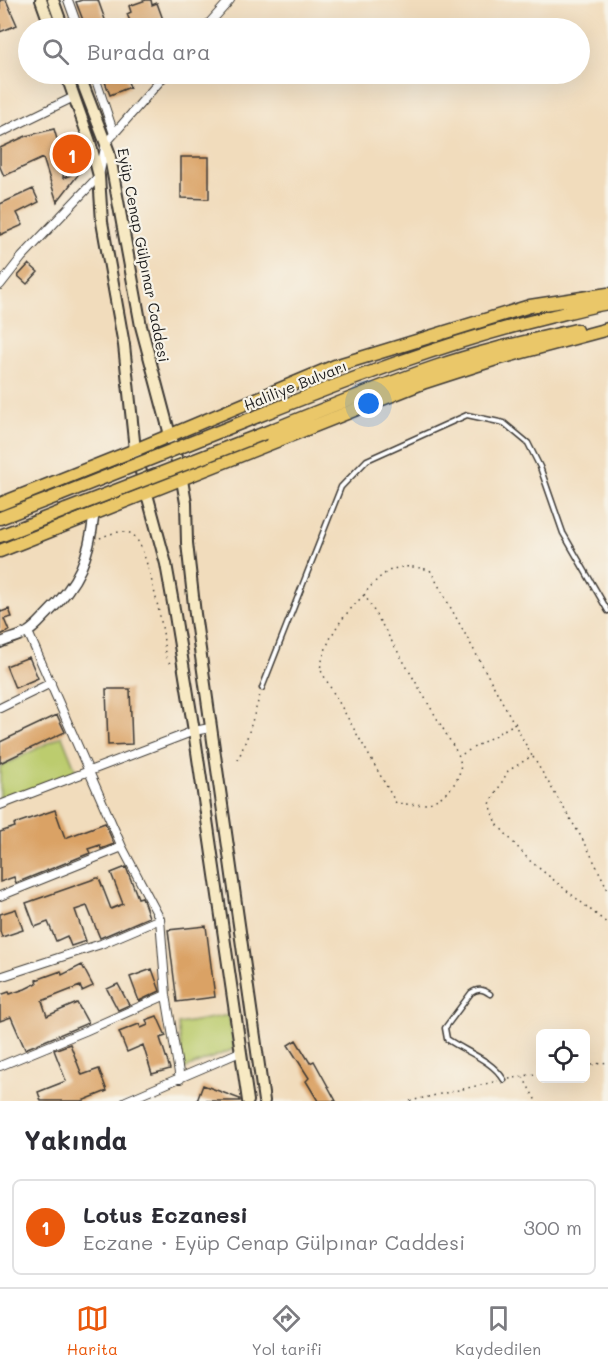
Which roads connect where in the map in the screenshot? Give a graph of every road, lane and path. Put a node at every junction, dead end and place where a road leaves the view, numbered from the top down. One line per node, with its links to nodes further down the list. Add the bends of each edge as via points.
1 (41, 0): 5 (main road)
2 (53, 0): 6 (main road)
3 (68, 0): 7 (street)
4 (230, 0): 8 (street)
5 (47, 18)
6 (59, 18)
7 (74, 18)
8 (214, 18)
9 (69, 84): 13 (main road)
10 (83, 84): 16 (main road, Eyüp Cenap Gülpınar Caddesi)
11 (97, 84): 15 (street)
12 (157, 84): 15 (street)
13 (74, 97): 14 (street); 17 (main road)
14 (0, 133)
15 (114, 134): 16 (street)
16 (106, 143): 17 (street); 23 (main road, Eyüp Cenap Gülpınar Caddesi, via 141,326)
17 (99, 176): 18 (street); 24 (main road, via 102,222 124,345)
18 (0, 285)
19 (608, 294): 23 (highway, via 530,306 335,366)
20 (608, 303): 29 (highway, Haliliye Bulvarı, bridge, via 506,328 362,374)
21 (608, 323): 30 (highway, bridge, via 437,366)
22 (608, 329): 25 (highway, via 425,382)
23 (171, 435): 24 (highway); 25 (main road, Eyüp Cenap Gülpınar Caddesi)
24 (135, 450): 26 (main road); 27 (highway)
25 (182, 480): 26 (highway); 42 (main road, Eyüp Cenap Gülpınar Caddesi)
26 (145, 493): 28 (highway); 37 (main road, via 166,564)
27 (0, 504)
28 (94, 515): 31 (street); 32 (highway)
29 (0, 518)
30 (0, 536)
31 (91, 542): 35 (street, via 73,585); 37 (path, via 121,531 133,534 139,541 163,632 165,658 170,665)
32 (0, 551)
33 (364, 594): 41 (path, via 394,568 430,570); 44 (path); 44 (path, via 343,616 324,650 320,669 396,803 429,803 446,794 458,778 462,764)
34 (608, 611): 39 (lane, via 563,533 528,443 504,423 467,415 367,460 341,487)
35 (28, 632): 36 (street); 38 (street)
36 (0, 643)
37 (185, 671): 43 (main road)
38 (51, 683): 40 (street); 47 (street)
39 (262, 688): 46 (path)
40 (0, 708)
41 (516, 723): 44 (path); 45 (path)
42 (210, 728): 43 (street); 67 (main road, Eyüp Cenap Gülpınar Caddesi)
43 (194, 731): 47 (street); 57 (main road)
44 (459, 756)
45 (532, 756): 50 (path, via 586,845); 53 (path, via 508,771 490,804 497,824 529,860)
46 (238, 760)
47 (90, 771): 48 (street); 49 (street)
48 (0, 805)
49 (122, 847): 51 (street); 52 (street)
50 (608, 890)
51 (0, 896)
52 (160, 919): 54 (street, via 101,944); 56 (street)
53 (608, 924)
54 (0, 977)
55 (490, 994): 64 (lane, via 477,989 471,993 445,1028 447,1039 499,1071)
56 (166, 995): 60 (street); 63 (street)
57 (240, 1052): 63 (street); 66 (main road)
58 (608, 1062): 59 (path)
59 (590, 1065)
60 (0, 1066)
61 (536, 1074): 62 (path)
62 (522, 1076): 64 (path); 69 (path)
63 (180, 1079): 65 (street)
64 (504, 1080): 68 (path)
65 (126, 1101)
66 (248, 1101)
67 (264, 1101)
68 (410, 1101)
69 (536, 1101)

